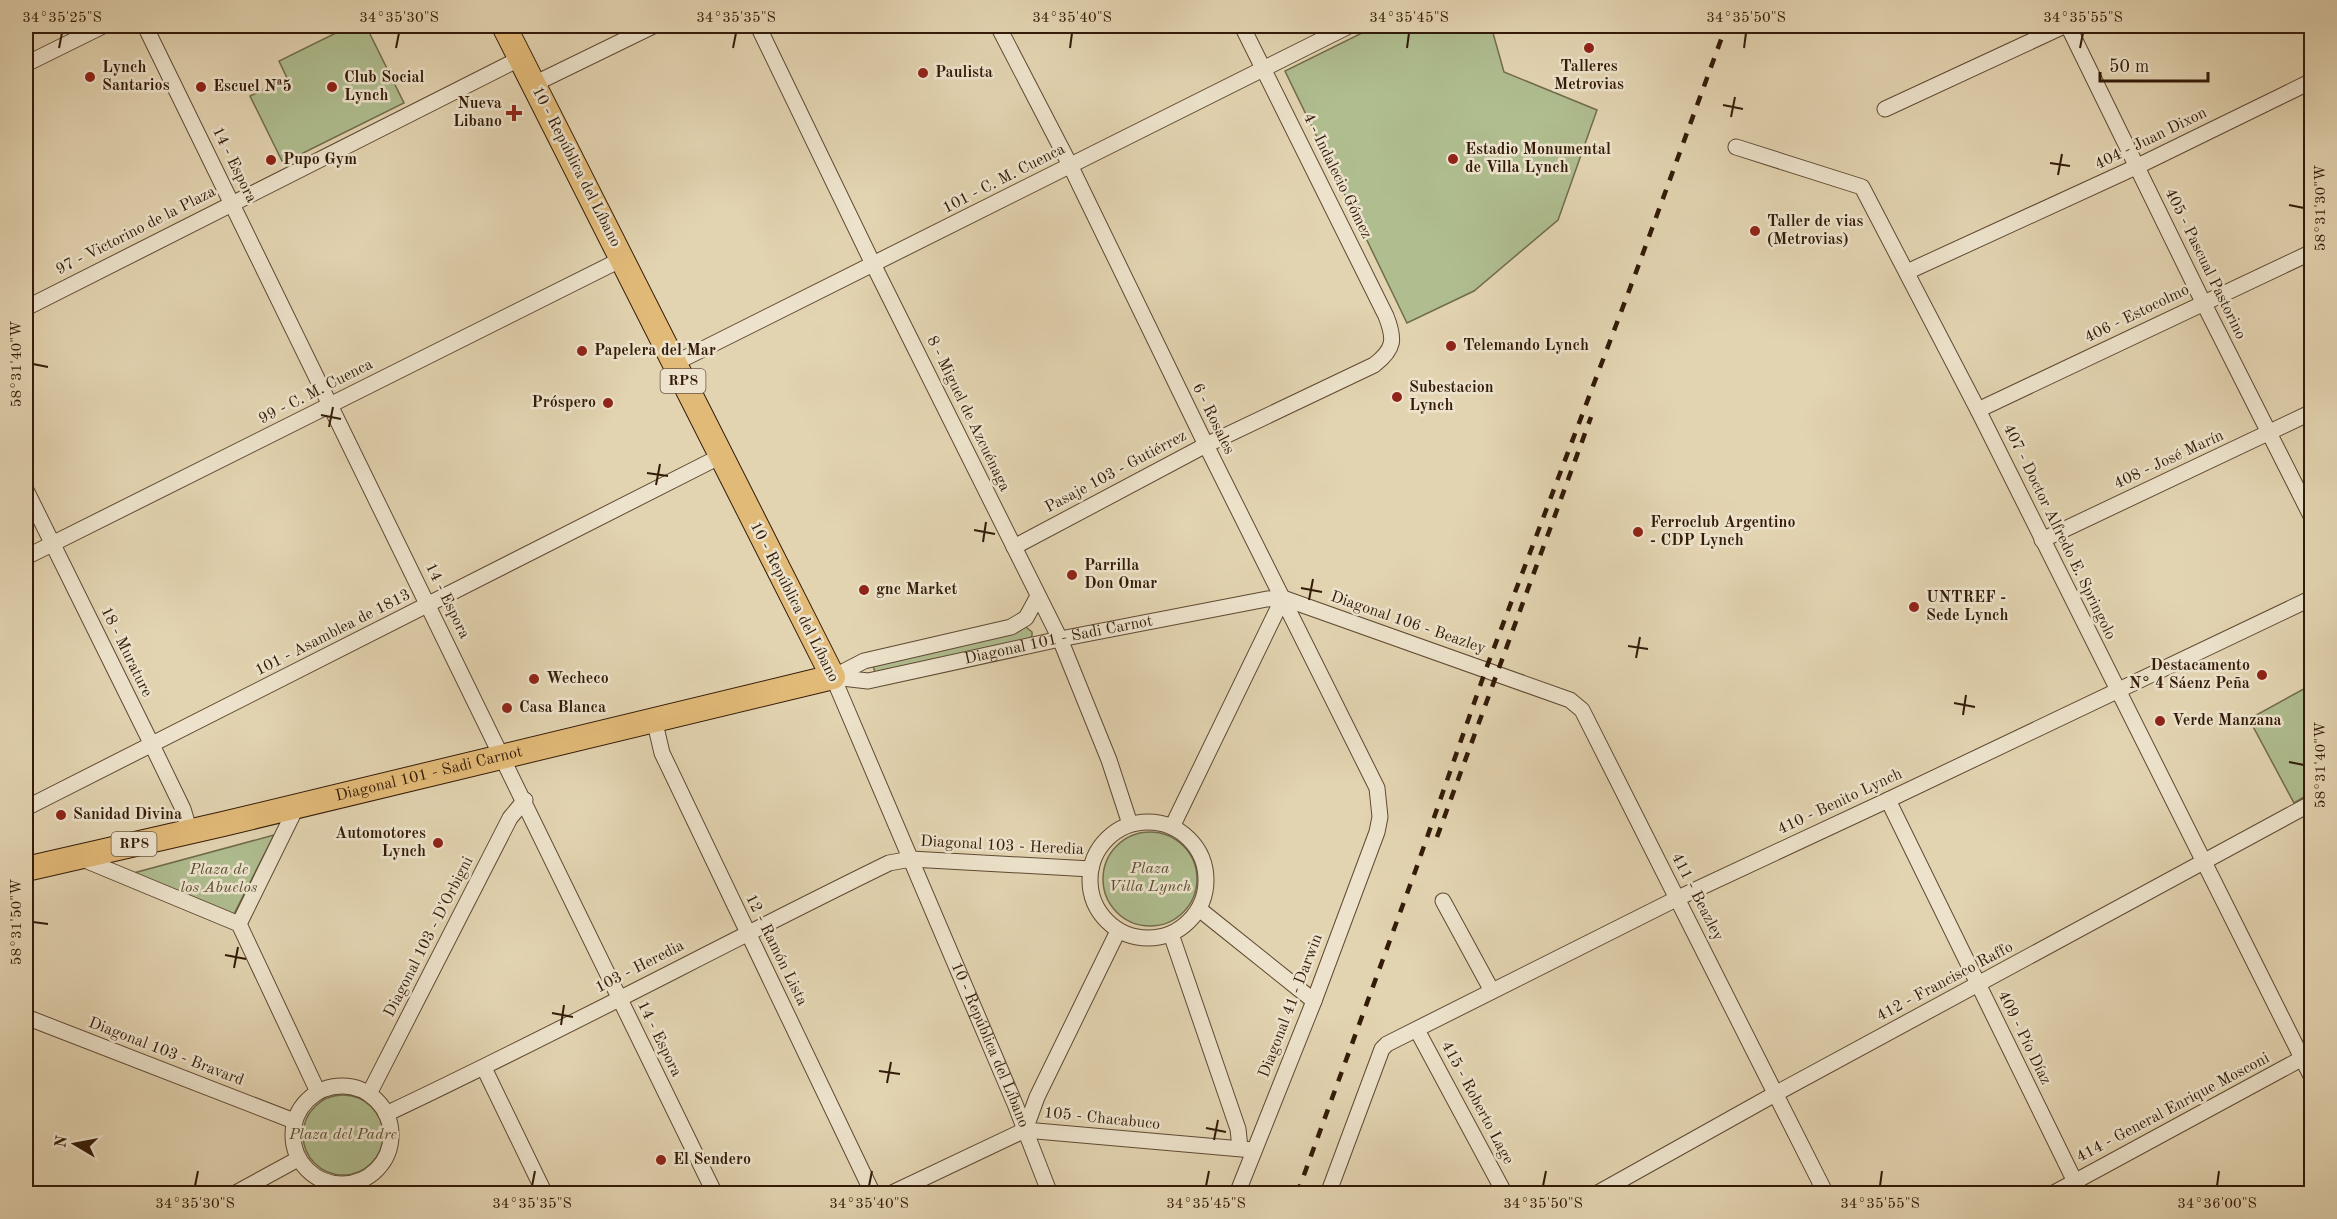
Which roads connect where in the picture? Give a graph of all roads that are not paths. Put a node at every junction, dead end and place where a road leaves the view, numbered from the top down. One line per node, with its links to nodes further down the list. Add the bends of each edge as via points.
1 (103, 26): 11 (street)
2 (145, 26): 19 (street, 14 - Espora)
3 (504, 26): 10 (main road, 10 - República del Líbano / RP8)
4 (653, 26): 14 (street)
5 (758, 26): 22 (street, 8 - Miguel de Azcuénaga)
6 (998, 26): 17 (street, 6 - Rosales)
7 (1242, 26): 12 (street, 4 - Indalecio Gómez)
8 (1349, 26): 12 (street, 101 - C. M. Cuenca)
9 (2066, 26): 15 (street); 18 (street, 405 - Pascual Pastorino)
10 (521, 58): 14 (main road, 10 - República del Líbano / RP8); 19 (street, 97 - Victorino de la Plaza)
11 (26, 64)
12 (1264, 68): 17 (street, 101 - C. M. Cuenca); 26 (street, 4 - Indalecio Gómez, via 1386,316 1392,330)
13 (2312, 81): 18 (street, 404 - Juan Dixon)
14 (534, 84): 21 (main road, 10 - República del Líbano / RP8)
15 (1885, 109)
16 (1736, 147): 23 (street, 407 - Doctor Alfredo E. Springolo, via 1862,187)
17 (1070, 165): 22 (street, 101 - C. M. Cuenca); 32 (street, 6 - Rosales)
18 (2138, 166): 23 (street, 404 - Juan Dixon); 24 (street, 405 - Pascual Pastorino)
19 (232, 202): 25 (street, 97 - Victorino de la Plaza); 28 (street, 14 - Espora)
20 (2312, 252): 24 (street, 406 - Estocolmo)
21 (622, 259): 27 (main road, 10 - República del Líbano / RP8); 28 (street, 99 - C. M. Cuenca)
22 (873, 264): 27 (street, 101 - C. M. Cuenca); 38 (street, 8 - Miguel de Azcuénaga)
23 (1907, 272): 29 (street, 407 - Doctor Alfredo E. Springolo)
24 (2203, 302): 29 (street, 406 - Estocolmo); 31 (street, 405 - Pascual Pastorino)
25 (26, 308)
26 (1392, 345): 32 (street, Pasaje 103 - Gutiérrez, via 1374,365)
27 (675, 363): 33 (main road, 10 - República del Líbano / RP8)
28 (330, 404): 37 (street, 99 - C. M. Cuenca); 43 (street, 14 - Espora)
29 (1978, 410): 36 (street, 407 - Doctor Alfredo E. Springolo)
30 (2312, 412): 31 (street, 408 - José Marín)
31 (2268, 432): 35 (street, 405 - Pascual Pastorino); 36 (street, 408 - José Marín)
32 (1206, 445): 38 (street, Pasaje 103 - Gutiérrez); 41 (street, 6 - Rosales)
33 (721, 456): 43 (street, 101 - Asamblea de 1813); 46 (main road, 10 - República del Líbano / RP8)
34 (26, 490): 37 (street, 18 - Murature)
35 (2312, 518)
36 (2042, 540): 47 (street, 407 - Doctor Alfredo E. Springolo)
37 (52, 544): 39 (street, 99 - C. M. Cuenca); 49 (street, 18 - Murature)
38 (1014, 547): 40 (street, 8 - Miguel de Azcuénaga)
39 (26, 557)
40 (1038, 596): 44 (street, 8 - Miguel de Azcuénaga); 46 (street, Diagonal 101 - Sadi Carnot, via 1026,618 1011,627 864,661)
41 (1283, 598): 44 (street, Diagonal 101 - Sadi Carnot); 45 (street, Diagonal 106 - Beazley); 57 (street); 58 (street, 6 - Rosales, via 1377,788)
42 (2312, 598): 47 (street, 410 - Benito Lynch)
43 (428, 605): 49 (street, 101 - Asamblea de 1813); 50 (street, 14 - Espora)
44 (1060, 639): 46 (street, Diagonal 101 - Sadi Carnot, via 868,681); 56 (street, 8 - Miguel de Azcuénaga)
45 (1486, 669): 65 (street, 411 - Beazley, via 1570,700 1582,710)
46 (833, 677): 48 (main road, Diagonal 101 - Sadi Carnot / RP8); 61 (street, 10 - República del Líbano)
47 (2118, 691): 52 (street, 410 - Benito Lynch); 62 (street, 407 - Doctor Alfredo E. Springolo)
48 (654, 720): 50 (main road, Diagonal 101 - Sadi Carnot / RP8); 70 (street, 12 - Ramón Lista, via 662,753)
49 (152, 746): 55 (street, 101 - Asamblea de 1813); 59 (street, 18 - Murature, via 183,808)
50 (503, 756): 51 (street, 14 - Espora); 54 (main road, Diagonal 101 - Sadi Carnot / RP8)
51 (525, 800): 74 (street, 14 - Espora); 82 (street, Diagonal 103 - D'Orbigni, via 510,818)
52 (1888, 800): 65 (street, 410 - Benito Lynch); 72 (street, 409 - Pío Díaz)
53 (2312, 803): 62 (street, 412 - Francisco Raffo)
54 (297, 806): 59 (main road, Diagonal 101 - Sadi Carnot / RP8); 68 (street)
55 (26, 808)
56 (1131, 825): 57 (street, via 1144,822); 64 (street, via 1102,844)
57 (1172, 827): 67 (street, via 1190,840 1204,862 1206,889)
58 (1377, 831): 75 (street, Diagonal 41 - Darwin)
59 (190, 832): 60 (main road, Diagonal 101 - Sadi Carnot / RP8)
60 (78, 857): 63 (main road, Diagonal 101 - Sadi Carnot / RP8); 68 (street)
61 (911, 859): 64 (street, Diagonal 103 - Heredia); 70 (street, 103 - Heredia, via 889,863); 86 (street, 10 - República del Líbano)
62 (2204, 861): 72 (street, 412 - Francisco Raffo); 78 (street, 407 - Doctor Alfredo E. Springolo)
63 (26, 869)
64 (1091, 869): 69 (street, via 1091,893 1097,910)
65 (1678, 898): 73 (street, 410 - Benito Lynch); 83 (street, 411 - Beazley)
66 (1443, 901): 73 (street)
67 (1199, 909): 71 (street); 75 (street)
68 (239, 924): 81 (street)
69 (1119, 931): 71 (street, via 1145,939); 86 (street, via 1037,1097)
70 (747, 932): 74 (street, 103 - Heredia); 94 (street, 12 - Ramón Lista)
71 (1171, 934): 87 (street)
72 (1978, 984): 83 (street, 412 - Francisco Raffo); 90 (street, 409 - Pío Díaz)
73 (1492, 991): 77 (street, 410 - Benito Lynch)
74 (619, 998): 79 (street, 103 - Heredia); 93 (street, 14 - Espora)
75 (1314, 1001): 87 (street, Diagonal 41 - Darwin)
76 (26, 1017): 85 (street, Diagonal 103 - Bravard)
77 (1417, 1030): 98 (street, 410 - Benito Lynch, via 1382,1049); 99 (street, 415 - Roberto Lage)
78 (2307, 1056): 80 (street, 407 - Doctor Alfredo E. Springolo); 90 (street, 414 - General Enrique Mosconi)
79 (484, 1068): 84 (street, 103 - Heredia); 92 (street)
80 (2312, 1078)
81 (318, 1092): 82 (street, via 344,1086); 85 (street, via 300,1109)
82 (369, 1094): 84 (street)
83 (1775, 1094): 100 (street, 412 - Francisco Raffo); 101 (street, 411 - Beazley)
84 (386, 1114): 89 (street, via 391,1129 388,1152)
85 (294, 1121): 88 (street, via 292,1140)
86 (1025, 1130): 87 (street, 105 - Chacabuco); 95 (street, 105 - Chacabuco); 96 (street, 10 - República del Líbano)
87 (1246, 1149): 97 (street, Diagonal 41 - Darwin)
88 (298, 1159): 89 (street, via 313,1175 333,1184); 91 (street)
89 (366, 1187)
90 (2078, 1187): 102 (street, 414 - General Enrique Mosconi)
91 (234, 1194)
92 (545, 1194)
93 (715, 1194)
94 (873, 1194)
95 (890, 1194)
96 (1050, 1194)
97 (1237, 1194)
98 (1328, 1194)
99 (1505, 1194)
100 (1596, 1194)
101 (1826, 1194)
102 (2052, 1194)

